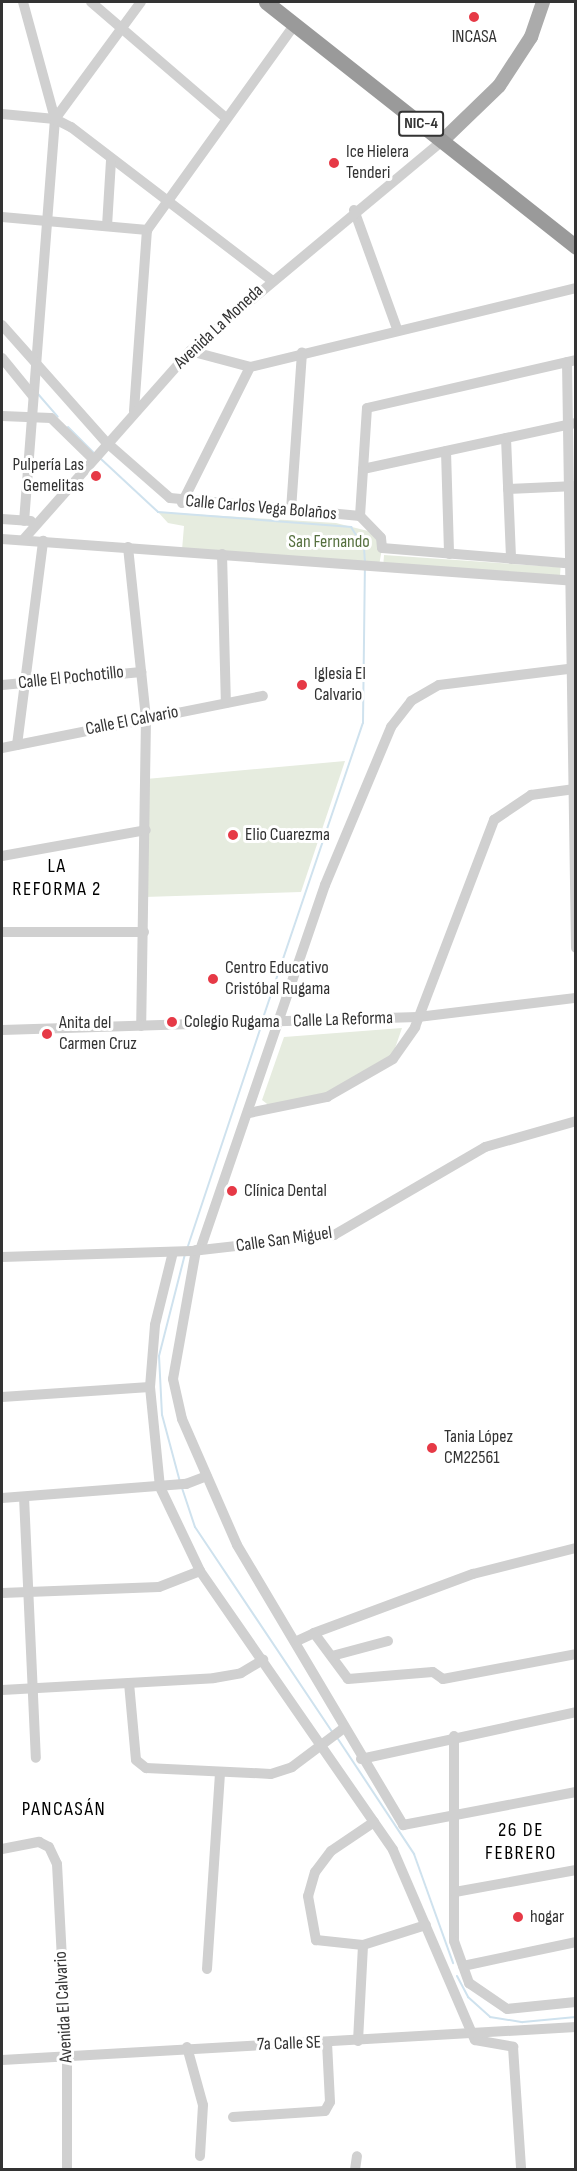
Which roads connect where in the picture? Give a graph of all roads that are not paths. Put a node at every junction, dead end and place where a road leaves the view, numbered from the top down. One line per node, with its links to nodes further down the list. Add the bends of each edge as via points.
1 (23, 2): 11 (street)
2 (91, 2): 8 (street)
3 (141, 2): 8 (street)
4 (266, 2): 7 (highway, NIC-4)
5 (282, 2): 12 (highway, NIC-4)
6 (543, 2): 12 (main road, via 516,63)
7 (295, 24): 10 (street); 12 (highway, NIC-4)
8 (122, 26): 10 (street); 11 (street)
9 (2, 114): 11 (street)
10 (226, 118): 14 (street)
11 (55, 119): 13 (street); 17 (street)
12 (446, 138): 15 (street, Avenida La Moneda); 20 (highway, NIC-4); 21 (highway, NIC-4)
13 (111, 160): 14 (street); 18 (street)
14 (166, 202): 19 (street); 22 (street)
15 (354, 210): 22 (street, Avenida La Moneda); 25 (street)
16 (2, 217): 17 (street)
17 (46, 221): 18 (street); 30 (street)
18 (107, 226): 19 (street)
19 (147, 230): 33 (street)
20 (576, 235)
21 (576, 247)
22 (271, 280): 26 (street, Avenida La Moneda)
23 (576, 288): 25 (street)
24 (2, 325): 30 (street, Calle Carlos Vega Bolaños)
25 (397, 329): 27 (street)
26 (190, 351): 31 (street); 33 (street, Avenida La Moneda)
27 (302, 352): 31 (street); 45 (street)
28 (2, 357): 32 (street)
29 (571, 361): 36 (street); 41 (street, via 367,408)
30 (35, 366): 32 (street); 38 (street, Calle Carlos Vega Bolaños)
31 (250, 367): 44 (street)
32 (33, 396): 35 (street)
33 (134, 411): 38 (street, Avenida La Moneda)
34 (2, 416): 35 (street)
35 (31, 417): 40 (street, via 51,418); 48 (street)
36 (572, 423): 37 (street); 42 (street)
37 (506, 438): 39 (street); 43 (street)
38 (105, 443): 40 (street, Avenida La Moneda); 44 (street, Calle Carlos Vega Bolaños)
39 (446, 451): 41 (street); 56 (street)
40 (94, 457): 49 (street, Avenida La Moneda)
41 (363, 469): 46 (street)
42 (574, 486): 43 (street); 58 (street)
43 (508, 489): 57 (street)
44 (182, 503): 45 (street, Calle Carlos Vega Bolaños)
45 (291, 510): 46 (street, Calle Carlos Vega Bolaños)
46 (360, 516): 54 (street, Calle Carlos Vega Bolaños, via 381,538)
47 (2, 519): 48 (street)
48 (24, 521): 49 (street)
49 (40, 521): 51 (street, Avenida La Moneda)
50 (2, 540): 51 (street)
51 (23, 540): 52 (street)
52 (43, 541): 53 (street); 63 (street)
53 (128, 547): 55 (street); 62 (street)
54 (382, 548): 56 (street); 59 (street)
55 (222, 554): 59 (street); 66 (street)
56 (449, 554): 57 (street)
57 (511, 559): 58 (street)
58 (575, 564): 60 (street)
59 (375, 566): 60 (street)
60 (574, 581): 61 (street)
61 (573, 668): 70 (street); 78 (street, via 451,681 426,691 404,709 391,727 325,885)
62 (141, 672): 63 (street, Calle El Pochotillo); 67 (street)
63 (21, 683): 64 (street, Calle El Pochotillo); 68 (street)
64 (2, 685)
65 (263, 696): 66 (street, Calle El Calvario)
66 (226, 703): 67 (street, Calle El Calvario)
67 (146, 718): 68 (street, Calle El Calvario); 71 (street)
68 (17, 745): 69 (street, Calle El Calvario)
69 (2, 748)
70 (573, 790): 75 (street); 77 (street, via 531,795 494,820)
71 (146, 830): 72 (street); 74 (street)
72 (2, 856)
73 (2, 932): 74 (street)
74 (144, 932): 79 (street)
75 (576, 948)
76 (576, 998): 77 (street, Calle La Reforma)
77 (418, 1017): 78 (street, Calle La Reforma); 81 (street, via 393,1059 374,1073 305,1105)
78 (277, 1022): 79 (street, Calle La Reforma); 81 (street)
79 (141, 1026): 80 (street, Calle La Reforma)
80 (2, 1029)
81 (249, 1113): 83 (street)
82 (576, 1121): 83 (street, Calle San Miguel, via 485,1147 334,1235)
83 (196, 1250): 84 (street, Calle San Miguel); 88 (street, via 173,1379 182,1419)
84 (174, 1252): 85 (street, Calle San Miguel); 86 (street, via 155,1325)
85 (2, 1257)
86 (150, 1387): 87 (street); 89 (street)
87 (2, 1397)
88 (205, 1477): 89 (street); 97 (street, via 237,1545)
89 (162, 1487): 90 (street); 93 (street)
90 (24, 1497): 91 (street); 95 (street)
91 (2, 1498)
92 (576, 1548): 96 (street, via 473,1574)
93 (200, 1571): 95 (street, via 159,1587); 101 (street)
94 (2, 1593): 95 (street)
95 (28, 1593): 103 (street)
96 (314, 1633): 97 (street); 100 (street)
97 (297, 1641): 106 (street)
98 (388, 1641): 100 (street)
99 (576, 1654): 100 (street, via 443,1679 434,1672 348,1679)
100 (332, 1656)
101 (263, 1660): 102 (street, via 241,1673 214,1678); 108 (street)
102 (129, 1683): 103 (street); 111 (street, via 136,1760 146,1768)
103 (33, 1689): 104 (street); 109 (street)
104 (2, 1690)
105 (576, 1712): 107 (street)
106 (342, 1730): 108 (street); 110 (street)
107 (454, 1736): 110 (street); 113 (street)
108 (327, 1742): 111 (street, via 271,1774); 114 (street)
109 (36, 1758)
110 (361, 1759): 113 (street, via 403,1825)
111 (220, 1772): 122 (street)
112 (576, 1792): 113 (street)
113 (457, 1816): 117 (street)
114 (374, 1822): 118 (street, via 393,1850); 120 (street, via 331,1851 315,1872 308,1896 316,1940)
115 (2, 1849): 129 (street, Avenida El Calvario, via 39,1842 49,1847 57,1864)
116 (576, 1870): 117 (street)
117 (455, 1892): 121 (street, via 454,1941)
118 (426, 1925): 120 (street); 125 (street)
119 (576, 1942): 121 (street)
120 (363, 1945): 126 (street)
121 (463, 1966): 123 (street, via 469,1983 507,2009)
122 (207, 1969)
123 (576, 2002)
124 (576, 2027): 125 (street, 7a Calle SE)
125 (473, 2035): 126 (street, 7a Calle SE); 136 (street, via 477,2043 513,2047)
126 (358, 2041): 127 (street, 7a Calle SE)
127 (327, 2043): 128 (street, 7a Calle SE); 131 (street, via 330,2102 325,2111)
128 (186, 2047): 129 (street, 7a Calle SE); 132 (street, via 203,2105)
129 (67, 2055): 130 (street, 7a Calle SE); 134 (street, Avenida El Calvario)
130 (2, 2060)
131 (233, 2117)
132 (200, 2156)
133 (357, 2156): 135 (street)
134 (67, 2169)
135 (356, 2169)
136 (521, 2169)

